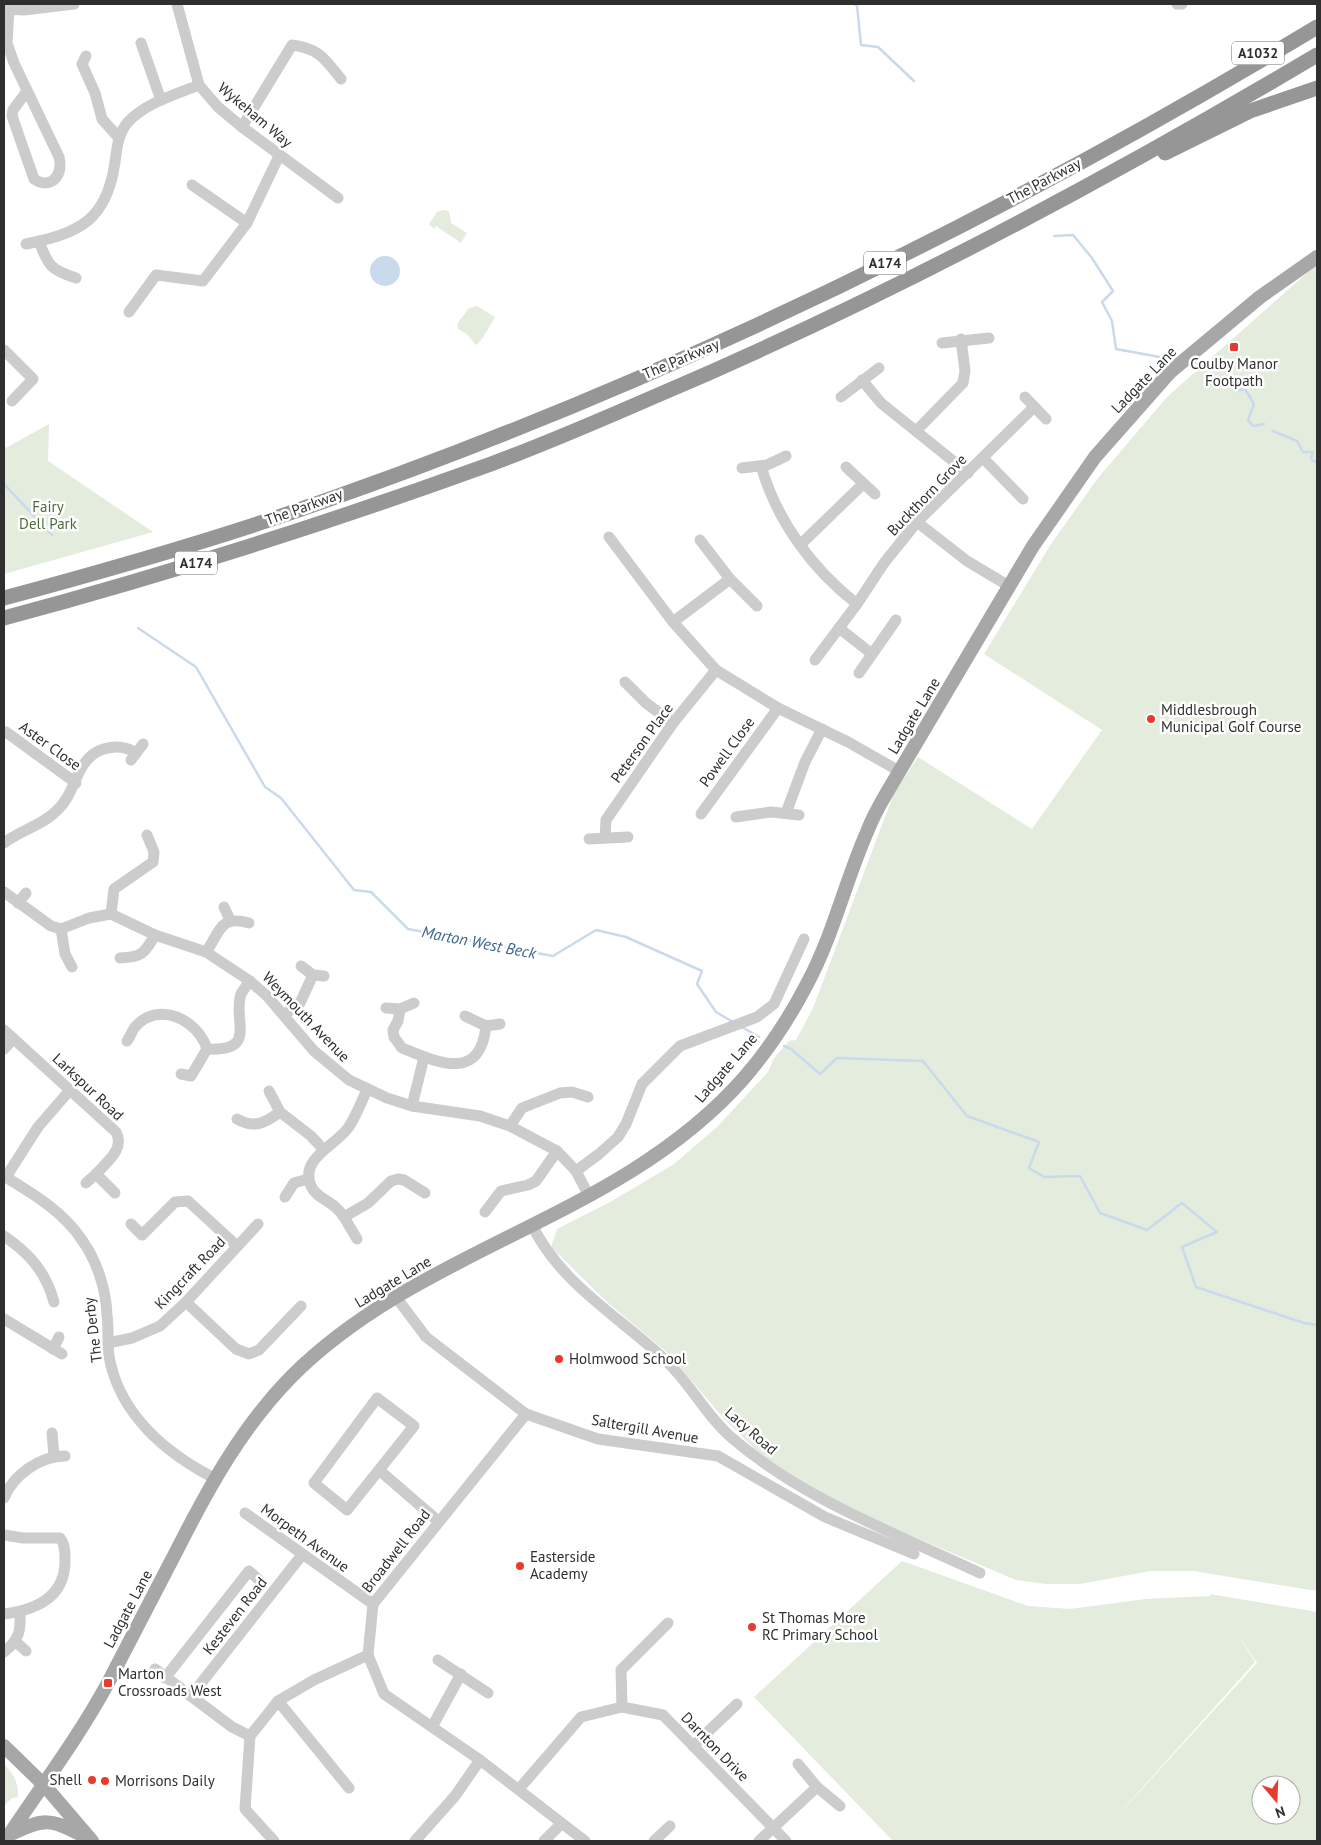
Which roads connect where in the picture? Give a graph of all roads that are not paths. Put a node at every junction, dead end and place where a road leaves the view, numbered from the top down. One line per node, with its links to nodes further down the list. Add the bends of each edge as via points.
1 (74, 4): 5 (street)
2 (178, 4): 13 (street, Wykeham Way)
3 (1177, 4): 4 (street)
4 (1182, 4)
5 (7, 9): 11 (street)
6 (1317, 16): 16 (highway, A1032)
7 (1317, 27): 16 (highway, The Parkway / A174)
8 (141, 43): 17 (street)
9 (1317, 55): 23 (highway, The Parkway / A174)
10 (86, 56): 19 (street, via 82,64 102,119)
11 (9, 65): 15 (street)
12 (341, 78): 18 (street, via 311,48 292,44)
13 (199, 85): 17 (street); 18 (street, Wykeham Way)
14 (1317, 88): 23 (highway, A174, via 1250,111 1110,183)
15 (27, 91): 15 (street, via 12,116 34,179 40,183 50,182 59,175 62,167)
16 (1202, 94): 57 (highway, The Parkway / A174, via 1003,204 693,355 495,437 283,515)
17 (161, 100): 19 (street, via 127,123)
18 (242, 128): 20 (street, Wykeham Way)
19 (119, 138): 25 (street, via 111,186 98,210 77,230)
20 (279, 156): 22 (street, Wykeham Way); 24 (street)
21 (192, 185): 24 (street)
22 (338, 198)
23 (1059, 201): 60 (highway, The Parkway / A174, via 822,322 683,385 493,463 311,526)
24 (247, 223): 29 (street, via 203,281 156,275)
25 (39, 242): 26 (street); 28 (street, via 47,264)
26 (26, 244)
27 (1317, 257): 56 (main road, Ladgate Lane, via 1260,297 1170,372 1095,457)
28 (76, 278)
29 (129, 312)
30 (990, 338): 31 (street)
31 (961, 339): 32 (street); 41 (street, via 965,371 963,383)
32 (942, 343)
33 (4, 350): 38 (street, via 33,379)
34 (879, 368): 35 (street)
35 (862, 380): 36 (street); 41 (street, via 881,403)
36 (840, 397)
37 (1025, 397): 39 (street)
38 (12, 402)
39 (1034, 407): 40 (street); 43 (street, Buckthorn Grove)
40 (1046, 419)
41 (917, 430): 47 (street)
42 (786, 456): 44 (street)
43 (983, 458): 47 (street, Buckthorn Grove); 50 (street)
44 (762, 466): 46 (street); 54 (street, via 780,516)
45 (846, 467): 48 (street)
46 (742, 468)
47 (968, 473): 51 (street, Buckthorn Grove)
48 (863, 484): 49 (street); 54 (street)
49 (875, 494)
50 (1023, 499)
51 (917, 522): 56 (street, via 967,561); 58 (street, Buckthorn Grove)
52 (608, 537): 62 (street)
53 (700, 540): 55 (street)
54 (801, 544): 58 (street, via 820,570)
55 (730, 579): 59 (street); 62 (street)
56 (1009, 586): 74 (main road, Ladgate Lane)
57 (4, 598)
58 (857, 604): 63 (street, Buckthorn Grove)
59 (757, 606)
60 (4, 618)
61 (896, 620): 64 (street)
62 (673, 622): 66 (street)
63 (839, 628): 64 (street); 65 (street, Buckthorn Grove)
64 (872, 654): 67 (street)
65 (815, 660)
66 (716, 670): 69 (street); 70 (street, Peterson Place)
67 (859, 673)
68 (625, 682): 70 (street)
69 (778, 708): 71 (street); 77 (street, Powell Close)
70 (673, 723): 82 (street, Peterson Place, via 606,820)
71 (822, 729): 74 (street); 76 (street, via 805,762)
72 (7, 730): 75 (street, Aster Close)
73 (143, 744): 75 (street, via 133,757 130,749 116,746 101,750 88,759)
74 (899, 771): 133 (main road, Ladgate Lane, via 866,832 808,982 759,1060 696,1126 641,1167)
75 (76, 783): 84 (street, via 54,814)
76 (786, 813): 78 (street); 79 (street)
77 (701, 814)
78 (799, 815)
79 (736, 817)
80 (147, 835): 89 (street, via 160,858 114,889)
81 (628, 837): 82 (street)
82 (605, 838): 83 (street)
83 (589, 839)
84 (5, 840)
85 (4, 892): 87 (street)
86 (26, 893): 87 (street)
87 (18, 903): 92 (street, via 51,926)
88 (224, 907): 90 (street)
89 (111, 914): 92 (street); 93 (street, Weymouth Avenue)
90 (230, 920): 91 (street); 95 (street)
91 (249, 923)
92 (61, 929): 98 (street)
93 (155, 935): 95 (street, Weymouth Avenue); 96 (street, via 133,962)
94 (804, 939): 126 (street, via 777,1000 757,1017 680,1046 642,1084 618,1137)
95 (206, 952): 99 (street, Weymouth Avenue)
96 (120, 958)
97 (301, 966): 103 (street, via 318,976 300,1003)
98 (72, 967)
99 (250, 982): 103 (street, Weymouth Avenue); 113 (street, via 241,993 241,1034 238,1040 228,1048)
100 (414, 1003): 102 (street)
101 (386, 1008): 102 (street)
102 (400, 1009): 114 (street, via 394,1030 397,1042 402,1048)
103 (284, 1015): 117 (street, Weymouth Avenue, via 314,1051 336,1071)
104 (465, 1016): 107 (street)
105 (126, 1019): 108 (street)
106 (500, 1024): 107 (street)
107 (486, 1026): 114 (street, via 481,1046 468,1060 446,1065)
108 (136, 1027): 111 (street); 113 (street, via 160,1014 183,1018 201,1033)
109 (4, 1030): 110 (street, Larkspur Road)
110 (13, 1039): 112 (street); 116 (street, Larkspur Road)
111 (127, 1041)
112 (4, 1049)
113 (207, 1049): 115 (street)
114 (424, 1057): 120 (street)
115 (189, 1079)
116 (70, 1090): 127 (street, Larkspur Road, via 118,1137 118,1148); 128 (street, via 38,1127)
117 (367, 1090): 120 (street, Weymouth Avenue); 124 (street, via 348,1128)
118 (270, 1091): 121 (street)
119 (588, 1097): 123 (street, via 573,1086 522,1108)
120 (412, 1106): 123 (street, Weymouth Avenue, via 480,1116)
121 (280, 1112): 122 (street, via 261,1124 249,1125); 124 (street, via 312,1136)
122 (237, 1119)
123 (510, 1126): 125 (street, Weymouth Avenue)
124 (324, 1150): 129 (street, via 310,1166)
125 (557, 1151): 126 (street, Weymouth Avenue); 135 (street, via 536,1180 501,1191)
126 (576, 1171): 133 (street, Weymouth Avenue)
127 (96, 1174): 130 (street, Larkspur Road); 131 (street)
128 (5, 1177): 149 (street, The Derby, via 59,1212 83,1241 105,1294)
129 (308, 1179): 134 (street, via 294,1183); 136 (street, via 318,1195 332,1202)
130 (86, 1183)
131 (115, 1193)
132 (425, 1193): 136 (street, via 404,1180 391,1181 368,1203)
133 (590, 1196): 139 (main road, Ladgate Lane)
134 (285, 1197)
135 (485, 1212)
136 (344, 1217): 141 (street)
137 (131, 1224): 142 (street, via 138,1239 171,1205 183,1200 193,1204)
138 (258, 1224): 142 (street, Kingcraft Road)
139 (532, 1226): 143 (main road, Ladgate Lane); 160 (street, Lacy Road, via 549,1256 576,1284 664,1359 731,1438 769,1467 820,1498)
140 (4, 1236): 144 (street, via 32,1258 55,1285)
141 (357, 1239)
142 (237, 1246): 145 (street, Kingcraft Road)
143 (396, 1297): 150 (street, Saltergill Avenue, via 426,1338); 153 (main road, Ladgate Lane, via 338,1336 292,1376 258,1414)
144 (54, 1302)
145 (186, 1302): 146 (street, via 236,1348 249,1354 259,1350); 149 (street, Kingcraft Road, via 160,1326 147,1333)
146 (301, 1306)
147 (4, 1319): 148 (street, via 58,1352)
148 (59, 1338)
149 (108, 1343): 153 (street, The Derby, via 109,1357 119,1386 142,1423 191,1466)
150 (526, 1414): 156 (street, Broadwell Road); 158 (street, Saltergill Avenue, via 598,1439 718,1456 825,1516)
151 (52, 1433): 154 (street, via 60,1456 41,1461 21,1475)
152 (379, 1470): 152 (street, via 414,1426 377,1398 314,1483 347,1510); 156 (street)
153 (214, 1478): 185 (main road, Ladgate Lane, via 99,1699)
154 (4, 1498)
155 (245, 1513): 159 (street, Morpeth Avenue)
156 (438, 1521): 162 (street, Broadwell Road)
157 (4, 1535): 163 (street, via 23,1538 57,1536 64,1543 65,1564 60,1586 54,1595)
158 (914, 1554)
159 (302, 1555): 162 (street, Morpeth Avenue); 175 (street, Kesteven Road)
160 (980, 1572)
161 (260, 1581): 173 (street, via 249,1571)
162 (373, 1604): 169 (street, Broadwell Road)
163 (20, 1612): 164 (street); 166 (street, via 21,1627)
164 (4, 1614)
165 (668, 1623): 178 (street, via 621,1670)
166 (16, 1642): 167 (street); 168 (street)
167 (26, 1651)
168 (4, 1652)
169 (368, 1655): 176 (street); 179 (street, Broadwell Road, via 384,1694)
170 (438, 1660): 172 (street)
171 (155, 1669): 173 (street)
172 (461, 1674): 174 (street); 179 (street)
173 (165, 1678): 175 (street)
174 (488, 1693)
175 (191, 1696): 180 (street, via 232,1727)
176 (278, 1701): 180 (street); 187 (street)
177 (737, 1704): 182 (street)
178 (622, 1707): 182 (street, Darnton Drive, via 663,1715); 188 (street, Darnton Drive, via 581,1717)
179 (432, 1727): 183 (street, Broadwell Road)
180 (250, 1736): 195 (street, via 246,1809)
181 (4, 1746): 185 (main road)
182 (693, 1746): 192 (street, Darnton Drive)
183 (480, 1760): 188 (street, Broadwell Road); 196 (street, via 455,1796)
184 (798, 1764): 186 (street)
185 (44, 1786): 193 (main road, Ladgate Lane); 194 (main road)
186 (817, 1787): 189 (street); 192 (street)
187 (349, 1788)
188 (520, 1789): 190 (street, Broadwell Road)
189 (840, 1806)
190 (560, 1824): 197 (street); 198 (street, Broadwell Road)
191 (670, 1826): 199 (street)
192 (773, 1828): 200 (street); 201 (street, Darnton Drive)
193 (7, 1838): 194 (main road, via 33,1824 56,1822)
194 (90, 1840)
195 (274, 1841)
196 (415, 1841)
197 (544, 1841)
198 (585, 1841)
199 (654, 1841)
200 (759, 1841)
201 (786, 1841)

